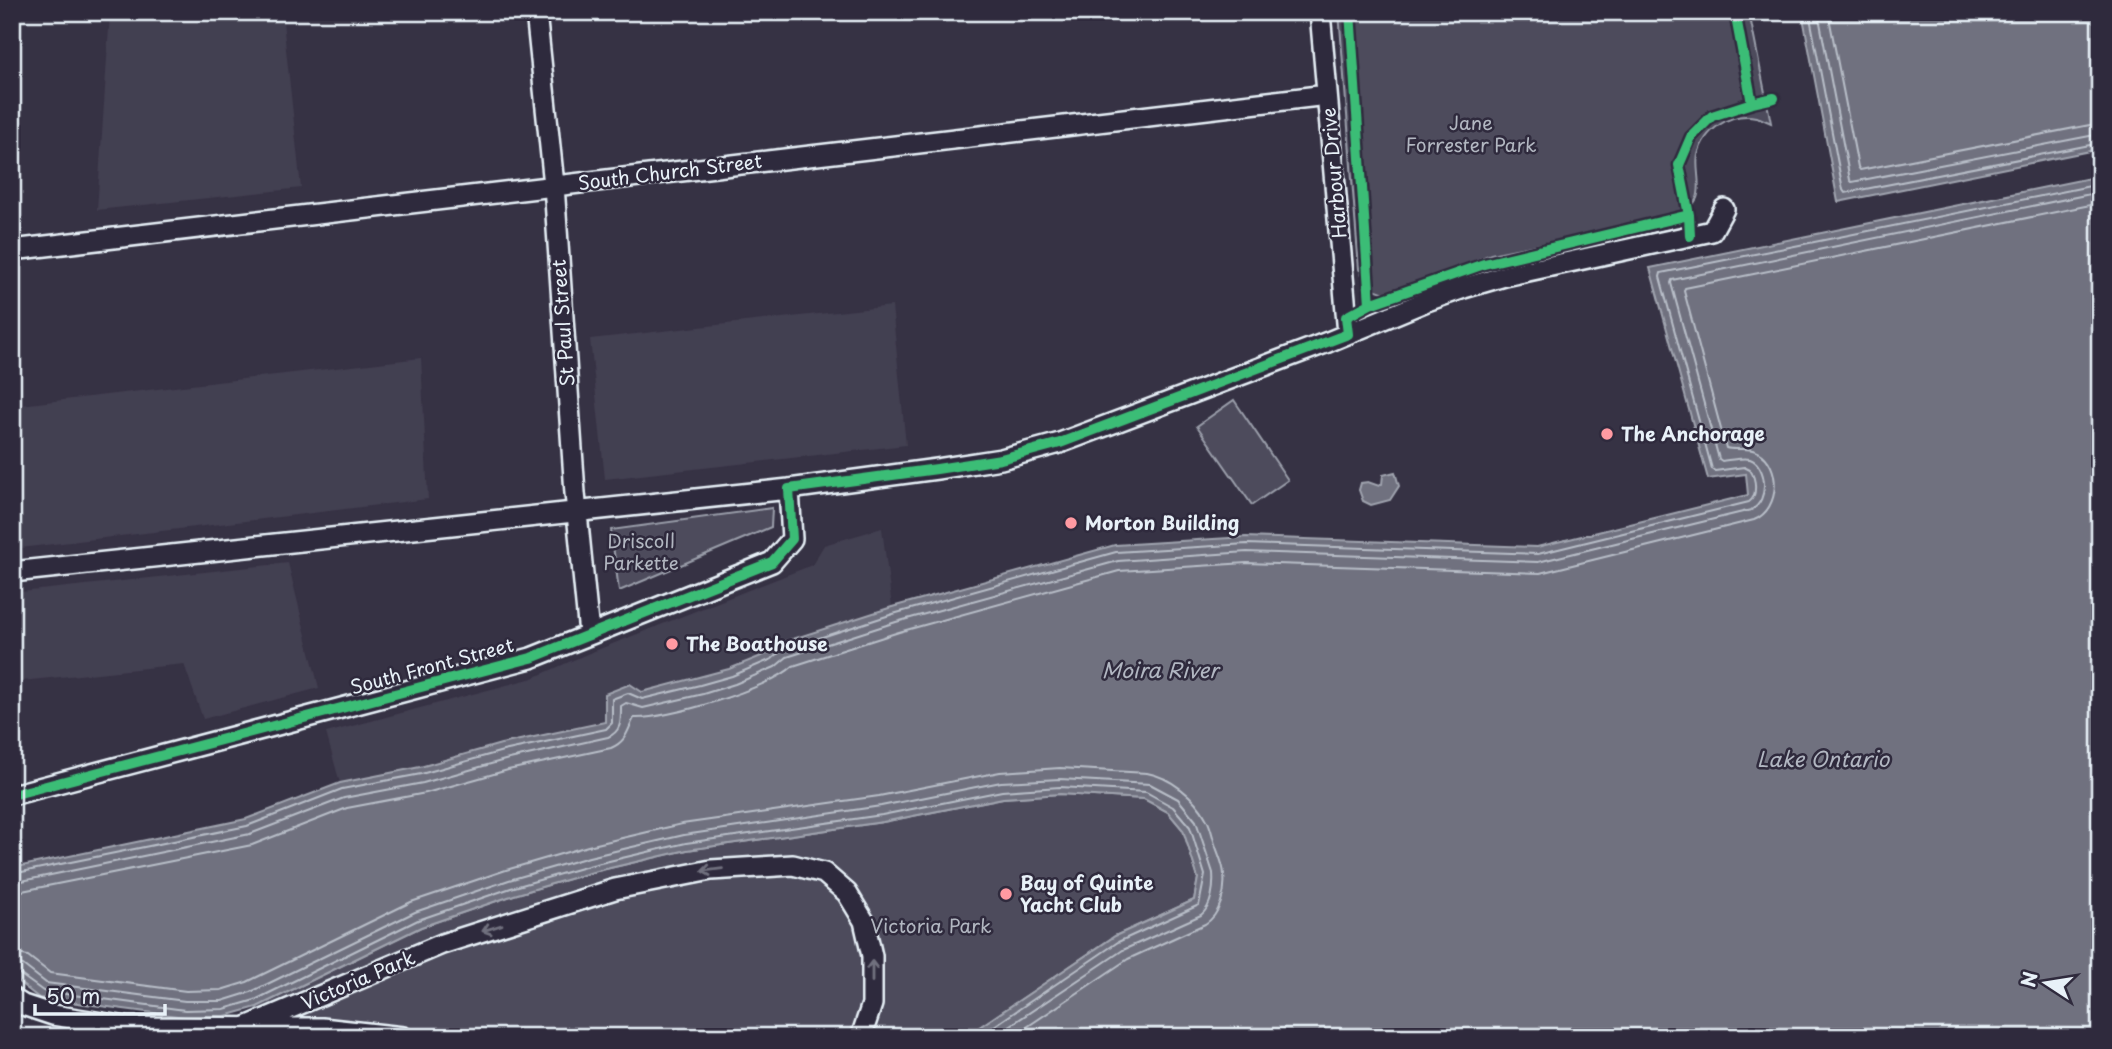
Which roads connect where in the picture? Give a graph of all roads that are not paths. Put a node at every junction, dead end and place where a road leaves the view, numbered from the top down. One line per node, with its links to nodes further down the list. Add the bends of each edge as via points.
1 (536, 12): 4 (street, St Paul Street)
2 (1320, 12): 3 (street, Harbour Drive)
3 (1327, 95): 4 (street, South Church Street); 7 (street, Harbour Drive)
4 (554, 186): 6 (street, South Church Street); 9 (street, St Paul Street)
5 (1724, 209): 7 (street, via 1712,231 1506,276 1427,301)
6 (12, 250)
7 (1348, 334): 8 (street, via 1060,443 1002,459)
8 (789, 489): 9 (street); 11 (street, South Front Street, via 792,539 772,562)
9 (576, 511): 10 (street); 11 (street, St Paul Street)
10 (12, 572)
11 (589, 634): 12 (street, South Front Street, via 531,658)
12 (12, 795)
13 (12, 998): 14 (street, Victoria Park, via 52,1015 127,1027)
14 (246, 1027): 15 (street, Victoria Park, via 322,1028); 16 (street, Victoria Park, one-way to 14, via 872,1004 872,956 864,920 847,893 824,873 793,864 711,870 615,889 442,944)
15 (403, 1037)
16 (861, 1037)

